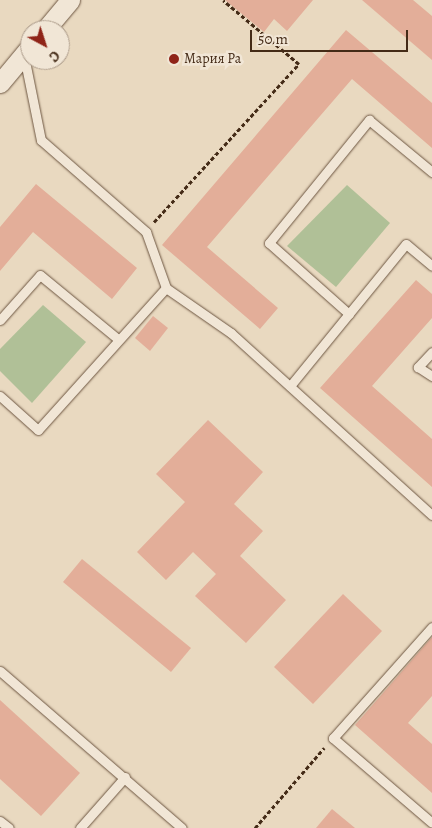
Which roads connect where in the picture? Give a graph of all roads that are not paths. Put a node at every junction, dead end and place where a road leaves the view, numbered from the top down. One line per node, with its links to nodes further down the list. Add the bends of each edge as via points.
1 (70, 0): 2 (street)
2 (53, 20)
3 (20, 60): 5 (street)
4 (30, 70): 8 (lane, via 41,140 146,232)
5 (0, 84)
6 (432, 172): 9 (lane, via 369,120 269,243)
7 (432, 266): 9 (lane, via 406,244)
8 (166, 288): 11 (lane); 14 (lane, via 230,333)
9 (349, 314): 14 (lane)
10 (0, 320): 11 (lane, via 40,275)
11 (118, 339): 15 (lane, via 38,430)
12 (432, 352): 13 (lane, via 418,367)
13 (432, 376)
14 (290, 386): 16 (lane)
15 (0, 396)
16 (432, 515)
17 (432, 627): 21 (lane, via 333,738)
18 (0, 671): 19 (lane)
19 (126, 777): 23 (lane); 24 (lane)
20 (0, 820): 22 (lane)
21 (432, 823)
22 (9, 828)
23 (80, 828)
24 (182, 828)

